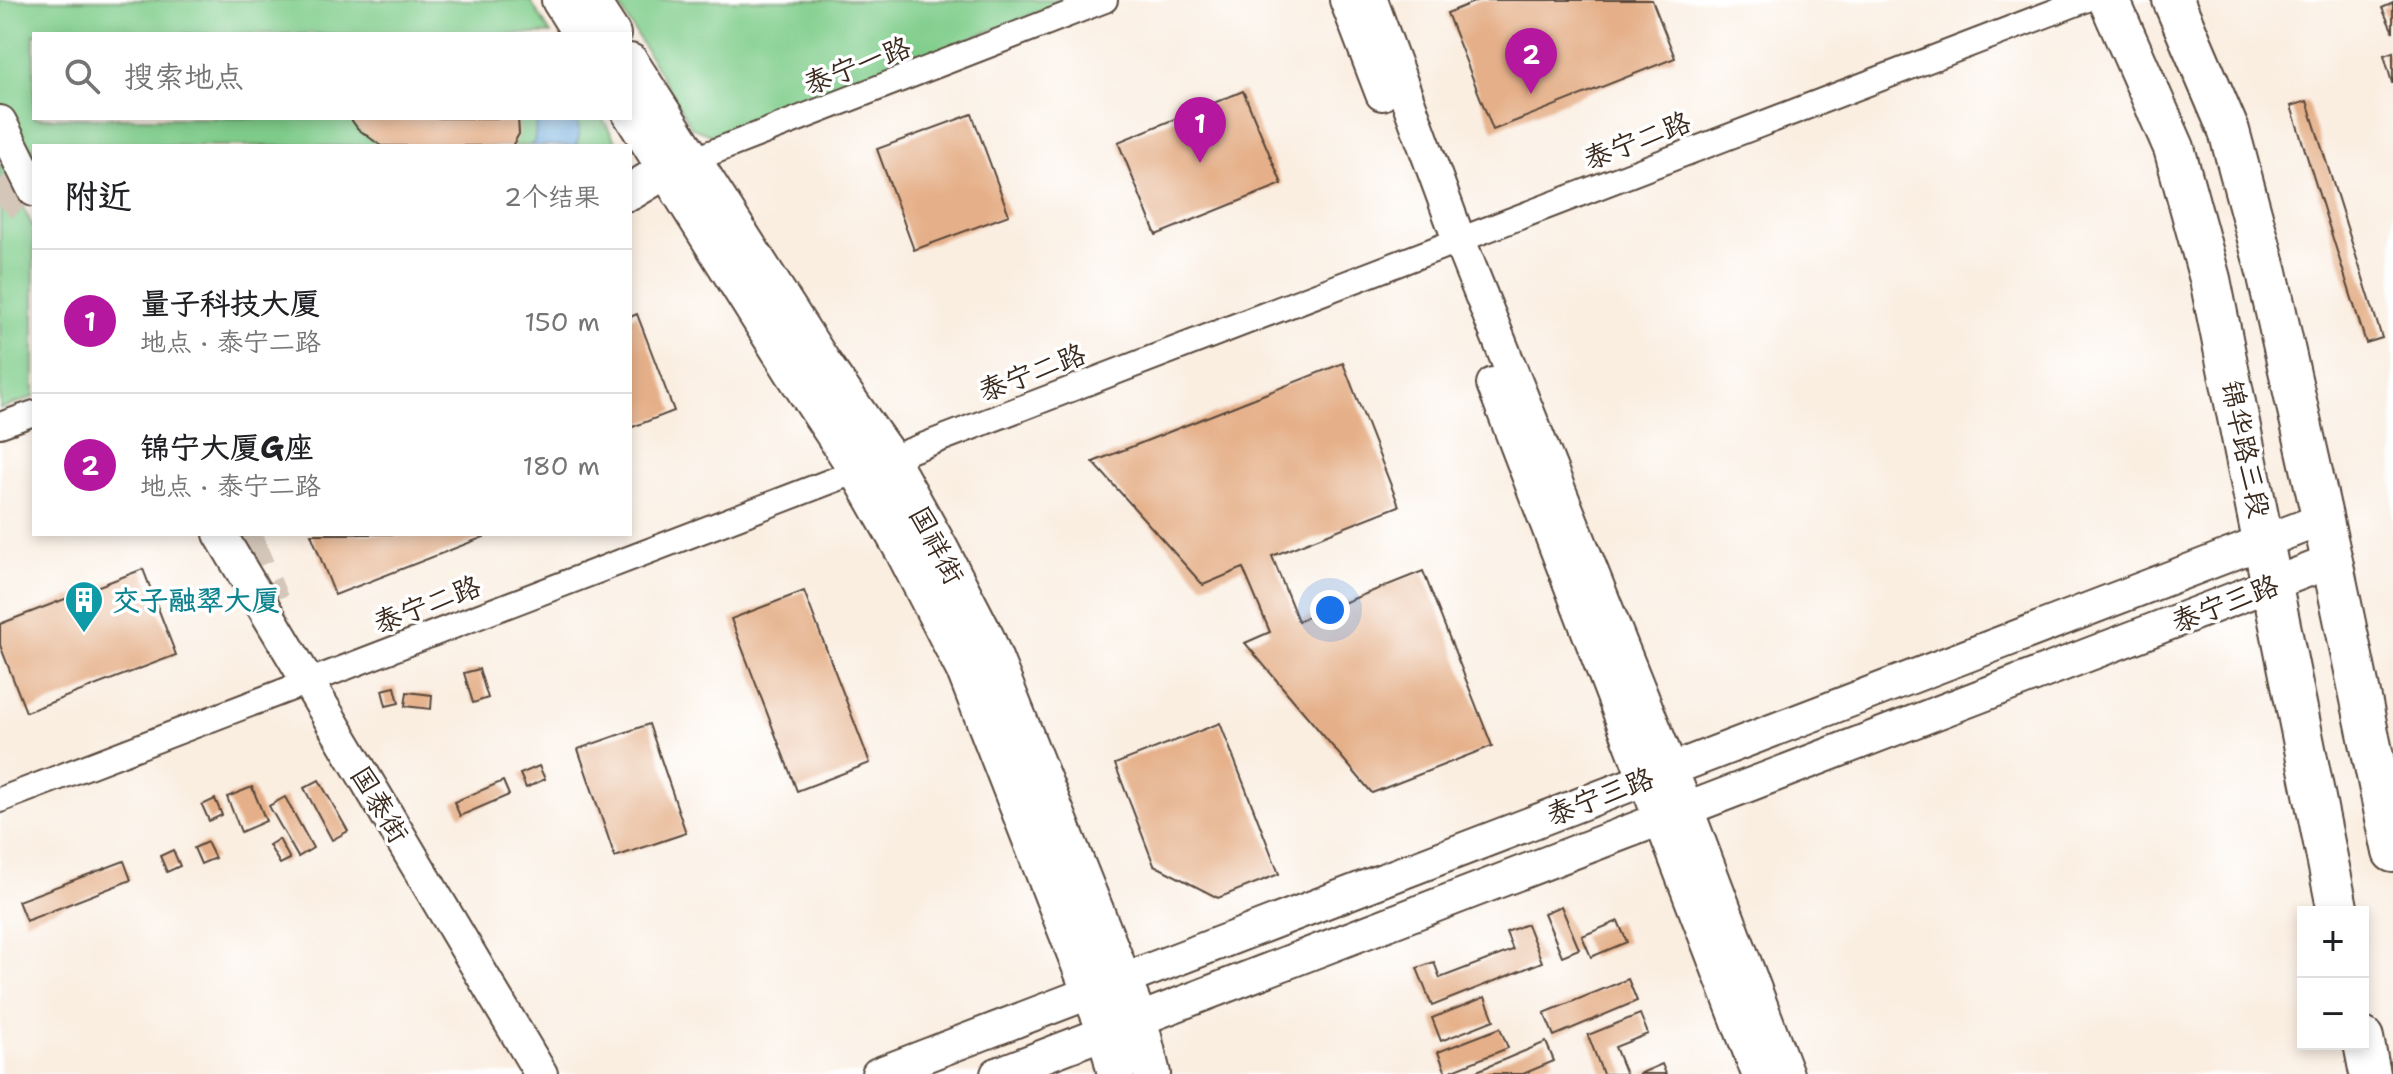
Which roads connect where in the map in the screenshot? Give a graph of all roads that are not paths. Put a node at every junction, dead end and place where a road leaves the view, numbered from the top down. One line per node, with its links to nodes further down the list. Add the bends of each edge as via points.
1 (560, 0): 9 (main road)
2 (590, 0): 10 (main road)
3 (1105, 0): 14 (street, 泰宁一路)
4 (1346, 0): 18 (street)
5 (1371, 0): 18 (street)
6 (2085, 0): 18 (street, 泰宁二路)
7 (2109, 0): 24 (main road, 锦华路三段, via 2174,148 2210,279)
8 (2173, 0): 22 (main road, 锦华路三段, via 2229,131)
9 (580, 32)
10 (611, 32)
11 (632, 66): 14 (main road, 国祥街)
12 (632, 114): 14 (main road, 国祥街)
13 (0, 122): 16 (street)
14 (680, 165): 15 (street, 泰宁一路); 17 (main road); 21 (main road, 国祥街, via 822,362)
15 (632, 183)
16 (32, 186)
17 (632, 191)
18 (1450, 244): 21 (street, 泰宁二路); 28 (street)
19 (32, 414): 20 (street)
20 (0, 425)
21 (874, 465): 27 (street, 泰宁二路); 33 (main road, 国祥街, via 986,638)
22 (2323, 519): 24 (street, 泰宁三路); 25 (main road, 锦华路三段)
23 (221, 536): 27 (street, 国泰街)
24 (2264, 539): 26 (main road, 锦华路三段); 28 (street, 泰宁三路)
25 (2332, 561): 26 (street, 泰宁三路); 31 (main road, 锦华路三段)
26 (2274, 584): 30 (street, 泰宁三路); 32 (main road, 锦华路三段)
27 (307, 682): 29 (street, 泰宁二路); 36 (street, 国泰街)
28 (1658, 774): 30 (street); 33 (street, 泰宁三路)
29 (0, 800)
30 (1674, 814): 34 (street, 泰宁三路); 41 (street); 42 (street)
31 (2393, 852)
32 (2337, 906)
33 (1106, 987): 34 (main road, 国祥街); 37 (street, 泰宁三路)
34 (1122, 1026): 38 (street, 泰宁三路); 39 (main road, 国祥街); 40 (main road, 国祥街)
35 (2365, 1050): 43 (main road)
36 (541, 1074)
37 (878, 1074)
38 (997, 1074)
39 (1116, 1074)
40 (1152, 1074)
41 (1758, 1074)
42 (1787, 1074)
43 (2370, 1074)

